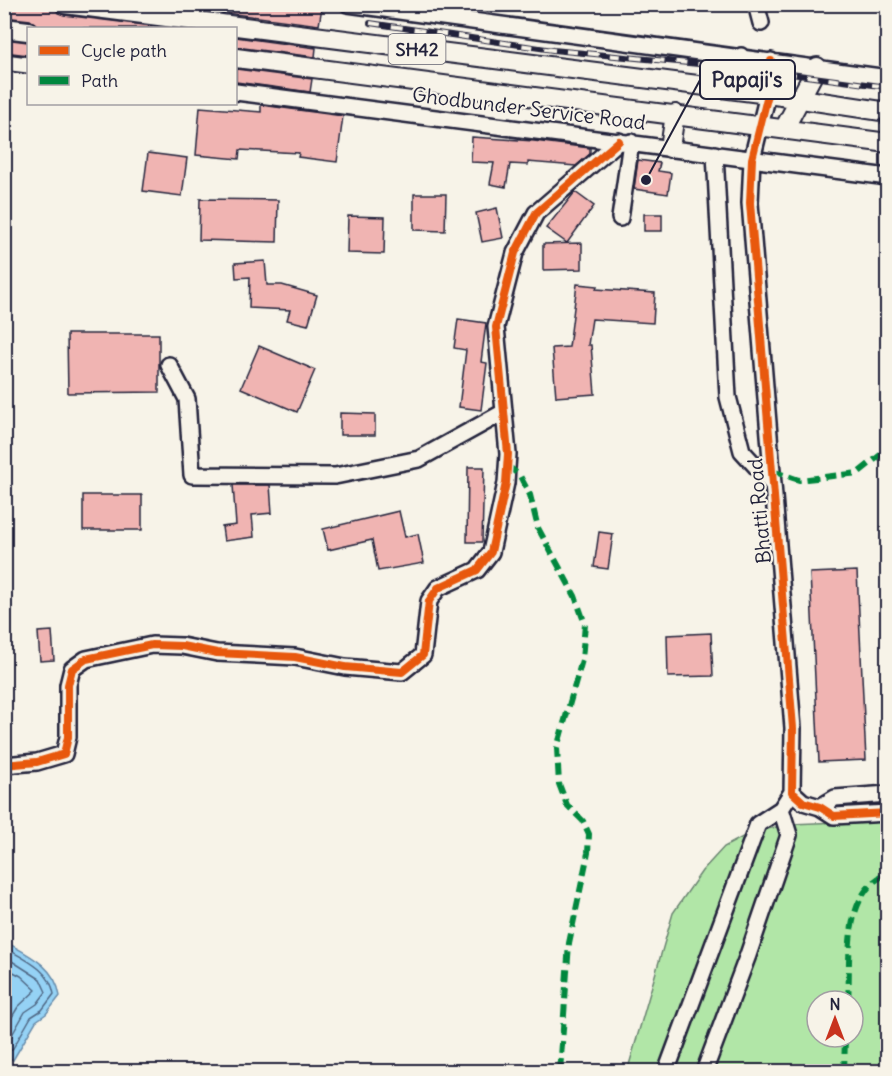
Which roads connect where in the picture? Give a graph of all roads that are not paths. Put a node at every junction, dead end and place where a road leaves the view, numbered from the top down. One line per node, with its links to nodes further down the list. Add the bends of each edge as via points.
1 (65, 4): 4 (main road, SH42)
2 (348, 4): 8 (street)
3 (756, 4): 5 (street)
4 (118, 8): 15 (main road, SH42)
5 (761, 23)
6 (4, 28): 7 (main road)
7 (27, 31)
8 (741, 56): 10 (street); 15 (street)
9 (237, 57): 20 (main road, SH42)
10 (771, 60): 13 (street); 17 (street, Bhatti Road)
11 (4, 62): 12 (street)
12 (27, 65)
13 (817, 67): 14 (street); 18 (main road)
14 (888, 78)
15 (722, 88): 17 (main road, SH42)
16 (237, 92): 23 (street, Ghodbunder Service Road)
17 (768, 94): 18 (main road, SH42); 21 (street, Bhatti Road)
18 (800, 99): 19 (main road, SH42); 22 (main road)
19 (888, 112)
20 (675, 114): 21 (main road, SH42); 25 (main road)
21 (761, 126): 22 (main road, SH42); 27 (street, Bhatti Road)
22 (784, 129): 24 (main road, SH42)
23 (625, 142): 25 (street, Ghodbunder Service Road); 29 (street); 31 (street, via 536,213 515,253 496,327)
24 (888, 143)
25 (670, 148): 26 (street, Ghodbunder Service Road)
26 (715, 154): 27 (street, Ghodbunder Service Road); 32 (street, via 728,397 742,451)
27 (752, 159): 28 (street, Ghodbunder Service Road); 32 (street, Bhatti Road, via 750,203)
28 (888, 177)
29 (620, 218)
30 (169, 365): 31 (street, via 187,399 192,475 335,476 419,459)
31 (504, 412): 33 (street, via 506,483 491,552 477,570 438,588 429,601 423,655 402,672 182,646 152,645 118,651 86,659 72,669 64,754)
32 (773, 485): 34 (street, Bhatti Road, via 793,728)
33 (4, 765)
34 (792, 792): 36 (street, via 803,802); 37 (street)
35 (888, 794): 36 (street, via 835,798)
36 (820, 807): 38 (street, via 834,816)
37 (781, 809): 39 (street, via 758,824); 40 (street, via 789,835)
38 (888, 813)
39 (666, 1071)
40 (704, 1071)

